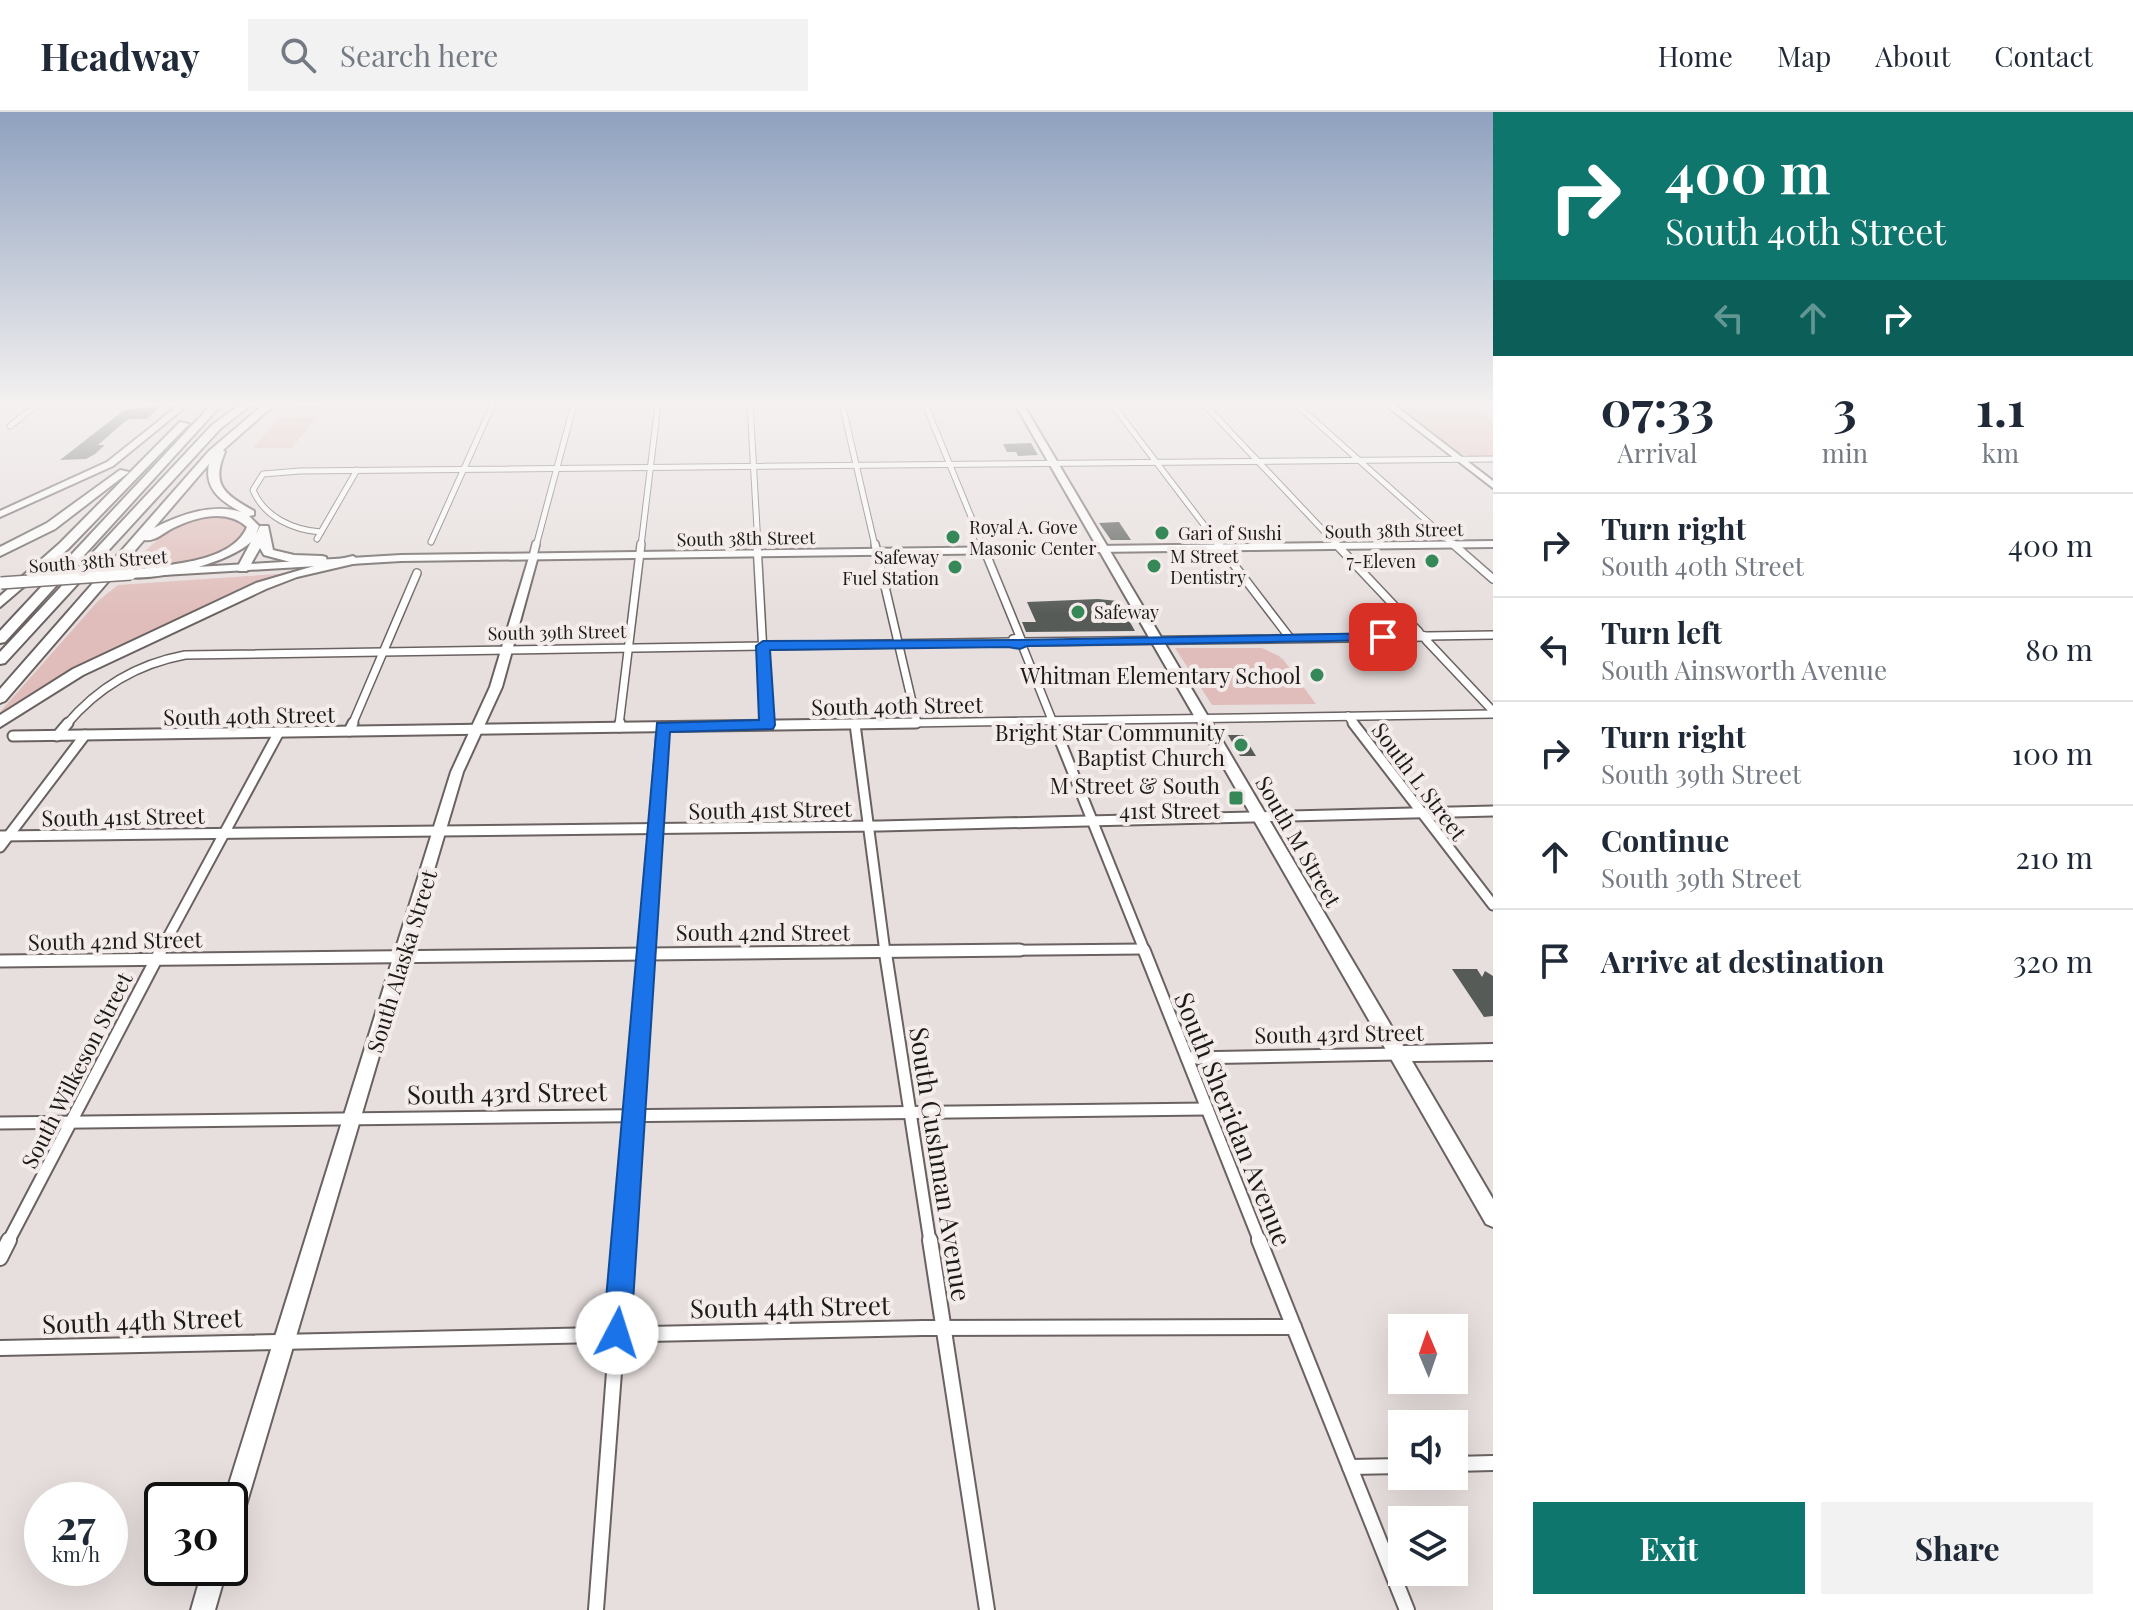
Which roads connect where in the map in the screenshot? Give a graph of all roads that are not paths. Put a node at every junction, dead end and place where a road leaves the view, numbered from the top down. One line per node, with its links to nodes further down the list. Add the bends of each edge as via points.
1 (88, 474): 20 (street)
2 (122, 474): 31 (highway, via 74,511)
3 (130, 474): 42 (highway, via 64,546)
4 (153, 474): 48 (highway)
5 (173, 474): 56 (highway)
6 (196, 474): 45 (highway)
7 (212, 474): 21 (highway, via 213,484 225,497 259,519)
8 (265, 474): 22 (street, via 254,497 293,528)
9 (355, 474): 22 (street)
10 (461, 474): 24 (street)
11 (555, 474): 35 (street, South Alaska Street)
12 (649, 474): 34 (street)
13 (753, 474): 33 (street)
14 (859, 474): 32 (street)
15 (953, 474): 30 (street, South Sheridan Avenue)
16 (1060, 474): 29 (street, South M Street)
17 (1164, 474): 28 (street)
18 (1270, 474): 27 (street)
19 (1375, 474): 26 (street)
20 (0, 514)
21 (264, 529): 36 (highway, via 264,545 274,555); 37 (highway)
22 (321, 532): 23 (street)
23 (317, 539)
24 (431, 542)
25 (1493, 544): 26 (street, South 38th Street)
26 (1454, 545): 27 (street, South 38th Street); 40 (street)
27 (1338, 546): 28 (street, South 38th Street); 43 (street)
28 (1221, 548): 29 (street, South 38th Street); 46 (street)
29 (1104, 549): 30 (street, South 38th Street); 49 (street, South M Street)
30 (983, 551): 32 (street, South 38th Street); 50 (street, South Sheridan Avenue)
31 (0, 552)
32 (876, 552): 33 (street, South 38th Street); 51 (street)
33 (758, 554): 34 (street, South 38th Street); 52 (street)
34 (640, 555): 35 (street, South 38th Street); 53 (street)
35 (533, 556): 36 (street, South 38th Street); 54 (street, South Alaska Street)
36 (353, 560): 37 (street, South 38th Street); 62 (highway, via 261,586 78,672)
37 (243, 568): 39 (street, South 38th Street)
38 (417, 573): 55 (street)
39 (131, 574): 41 (street, South 38th Street, bridge); 45 (highway, via 223,555 246,542 253,526 245,518 216,513 162,528)
40 (1493, 579)
41 (0, 583)
42 (0, 603)
43 (1417, 634): 46 (street, South 39th Street); 47 (street, South 39th Street)
44 (1493, 635): 47 (street)
45 (51, 638): 57 (highway)
46 (1290, 638): 49 (street, South 39th Street)
47 (1427, 638): 58 (street)
48 (0, 639)
49 (1158, 640): 50 (street, South 39th Street); 60 (street, South M Street)
50 (1019, 642): 51 (street, South 39th Street); 61 (street, South Sheridan Avenue)
51 (899, 644): 52 (street, South 39th Street); 63 (street)
52 (763, 646): 53 (street, South 39th Street); 65 (street)
53 (629, 647): 54 (street, South 39th Street); 66 (street)
54 (507, 649): 55 (street, South 39th Street); 68 (street, South Alaska Street, via 494,693)
55 (384, 651): 69 (street); 73 (street, South 39th Street, via 176,656 108,684)
56 (0, 660)
57 (0, 698)
58 (1493, 712): 59 (street, South 40th Street)
59 (1348, 716): 60 (street, South 40th Street); 75 (street, South L Street)
60 (1201, 718): 61 (street, South 40th Street); 76 (street, South M Street)
61 (1050, 720): 63 (street, South 40th Street); 77 (street, South Sheridan Avenue)
62 (0, 722)
63 (917, 723): 64 (street, South 40th Street)
64 (855, 724): 65 (street, South 40th Street); 78 (street, South Cushman Avenue)
65 (767, 725): 67 (street, South 40th Street)
66 (619, 727): 67 (street, South 40th Street); 68 (street, South 40th Street)
67 (662, 727): 79 (street)
68 (475, 729): 69 (street, South 40th Street); 80 (street, South Alaska Street)
69 (349, 731): 70 (street, South 40th Street)
70 (279, 732): 71 (street, South 40th Street); 81 (street, South Wilkeson Street)
71 (85, 735): 73 (street, South 40th Street); 82 (street)
72 (13, 736): 73 (street, South 40th Street)
73 (57, 736)
74 (1493, 811): 75 (street, South 41st Street)
75 (1422, 812): 76 (street, South 41st Street); 84 (street, South L Street)
76 (1258, 815): 77 (street, South 41st Street); 92 (street, South M Street)
77 (1092, 822): 78 (street, South 41st Street); 85 (street, South Sheridan Avenue)
78 (869, 826): 79 (street, South 41st Street); 86 (street, South Cushman Avenue)
79 (655, 829): 80 (street, South 41st Street); 87 (street)
80 (441, 832): 81 (street, South 41st Street); 88 (street, South Alaska Street)
81 (224, 834): 82 (street, South 41st Street); 89 (street, South Wilkeson Street)
82 (4, 836): 83 (street)
83 (0, 847)
84 (1493, 905)
85 (1143, 949): 86 (street, South 42nd Street); 93 (street, South Sheridan Avenue)
86 (885, 951): 87 (street, South 42nd Street); 95 (street, South Cushman Avenue)
87 (647, 953): 88 (street, South 42nd Street); 96 (street)
88 (402, 957): 89 (street, South 42nd Street); 97 (street, South Alaska Street)
89 (156, 959): 90 (street, South 42nd Street); 98 (street, South Wilkeson Street)
90 (0, 961)
91 (1493, 1052): 92 (street, South 43rd Street)
92 (1398, 1054): 93 (street, South 43rd Street); 100 (street, South M Street)
93 (1187, 1058): 94 (street, South Sheridan Avenue)
94 (1207, 1109): 95 (street, South 43rd Street); 102 (street, South Sheridan Avenue)
95 (911, 1111): 96 (street, South 43rd Street); 103 (street, South Cushman Avenue)
96 (635, 1116): 97 (street, South 43rd Street); 104 (street)
97 (352, 1119): 98 (street, South 43rd Street); 105 (street, South Alaska Street)
98 (72, 1122): 99 (street, South 43rd Street); 101 (street, South Wilkeson Street)
99 (0, 1123)
100 (1493, 1217)
101 (0, 1258)
102 (1294, 1327): 103 (street, South 44th Street); 110 (street, South Sheridan Avenue)
103 (944, 1328): 104 (street, South 44th Street); 115 (street, South Cushman Avenue)
104 (617, 1333): 105 (street, South 44th Street); 114 (street)
105 (284, 1340): 106 (street, South 44th Street); 111 (street, South Alaska Street)
106 (0, 1348)
107 (1493, 1463): 108 (street)
108 (1468, 1464)
109 (1388, 1466): 110 (street)
110 (1350, 1467): 116 (street, South Sheridan Avenue)
111 (241, 1482)
112 (210, 1586): 113 (street)
113 (203, 1610)
114 (596, 1610)
115 (987, 1610)
116 (1407, 1610)

